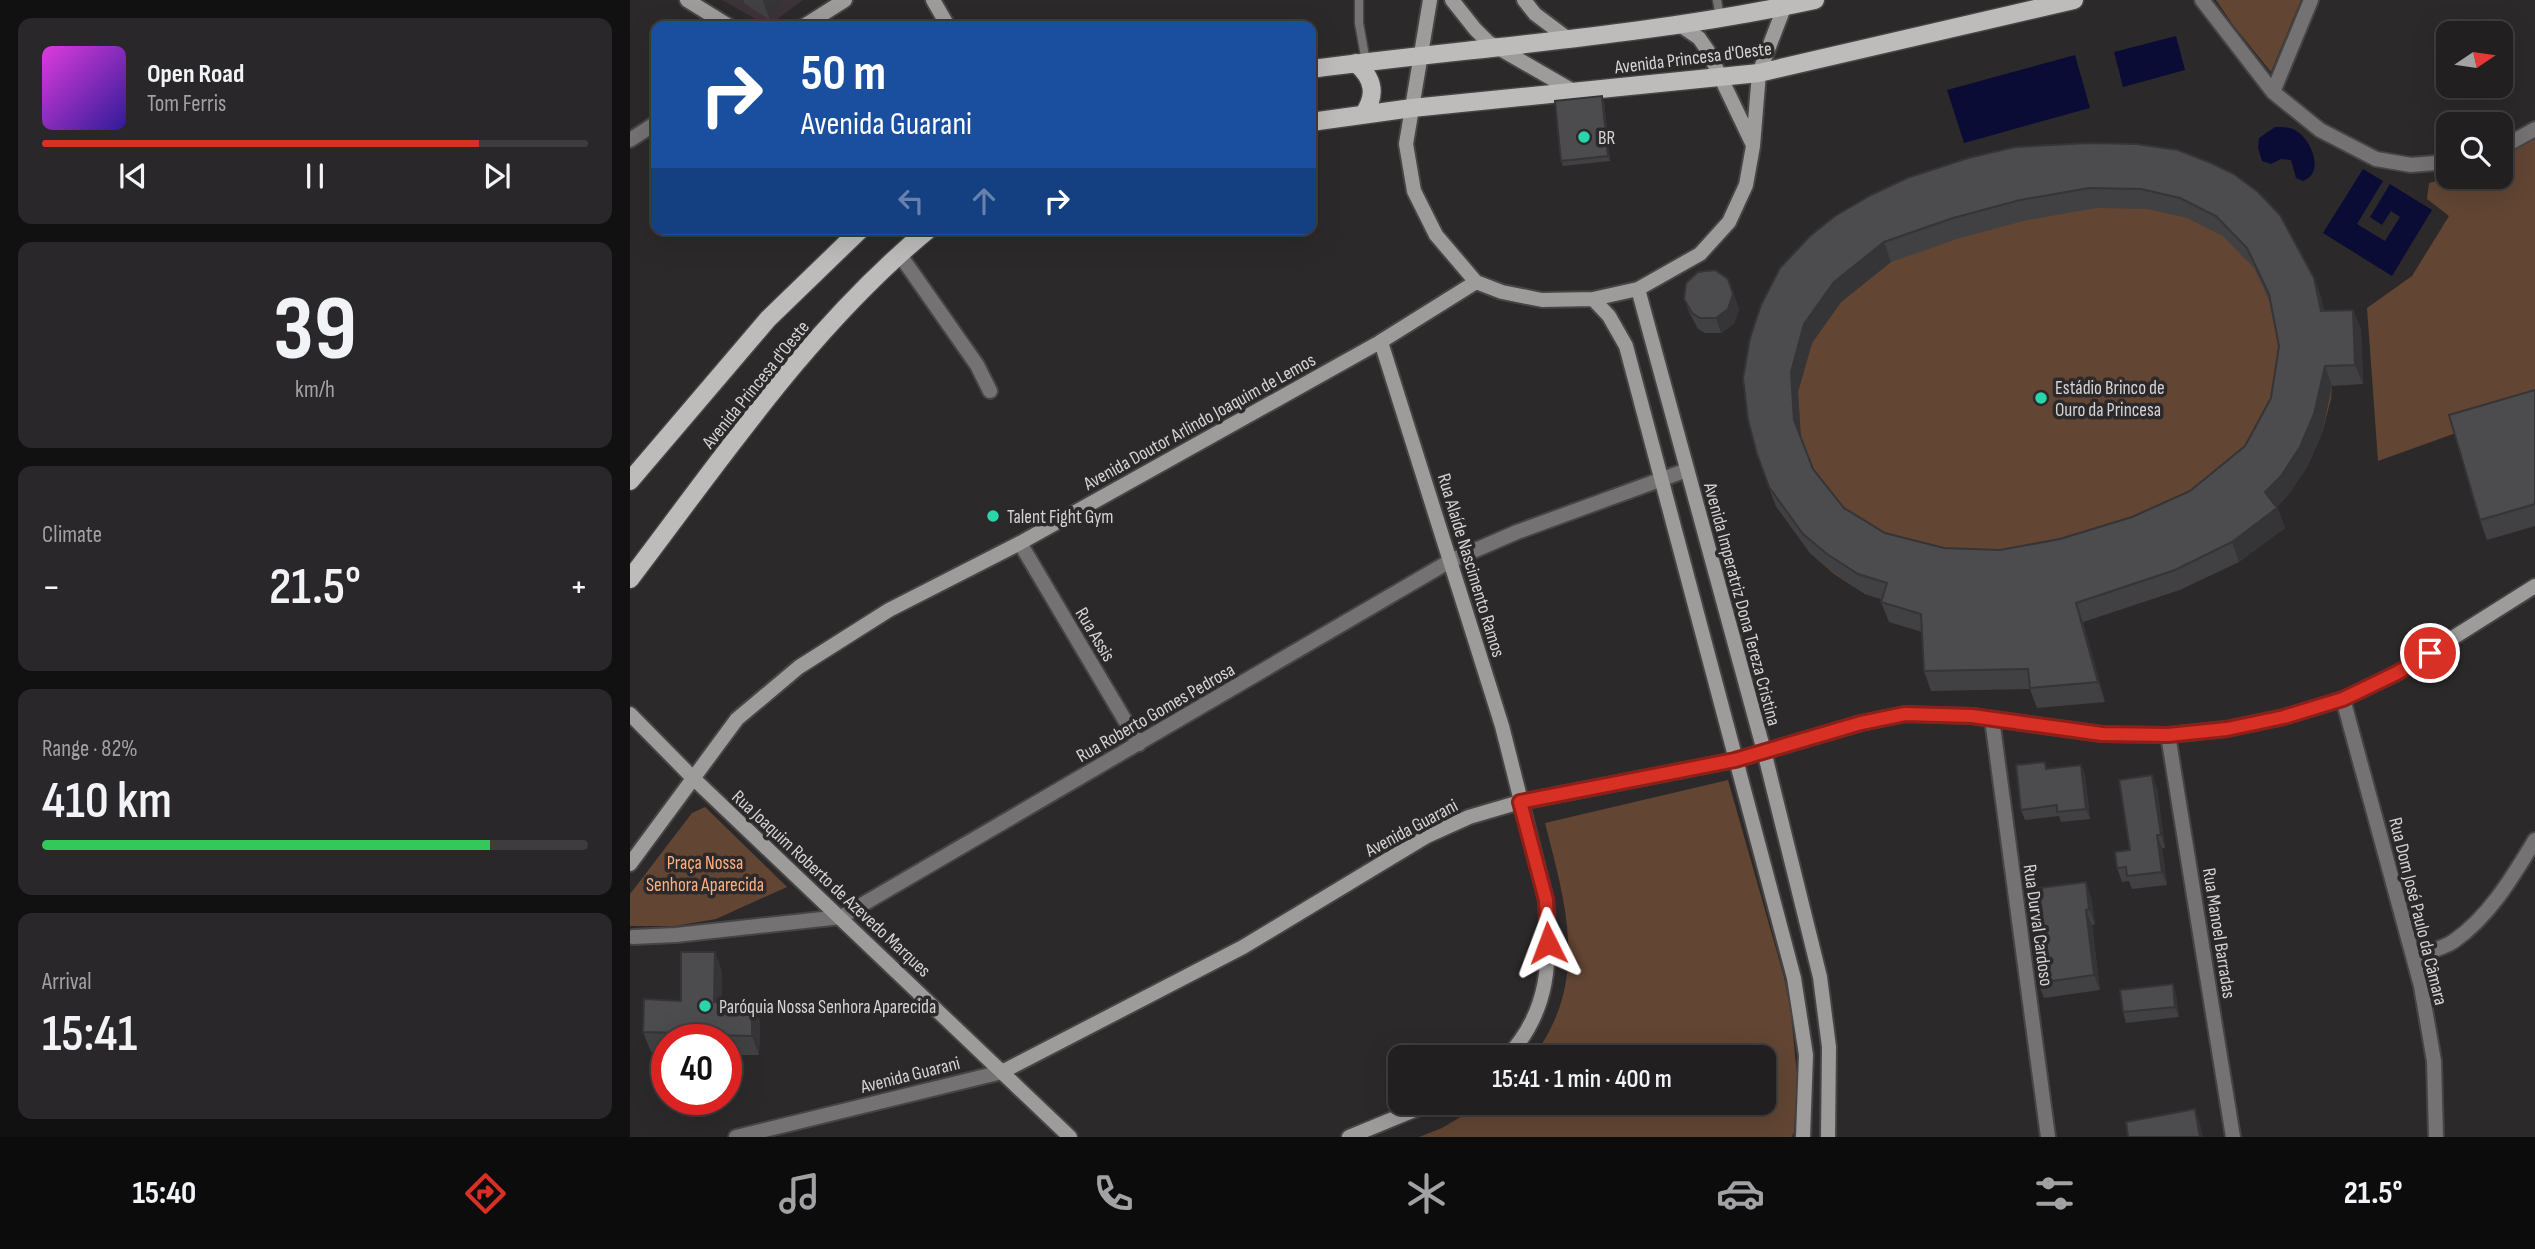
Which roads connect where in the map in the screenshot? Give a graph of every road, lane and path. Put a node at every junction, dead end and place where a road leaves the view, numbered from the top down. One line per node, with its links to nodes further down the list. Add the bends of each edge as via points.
1 (687, 0): 15 (main road)
2 (845, 0): 16 (main road)
3 (933, 0): 17 (main road)
4 (1359, 0): 22 (lane)
5 (1430, 0): 21 (main road)
6 (1452, 0): 20 (main road)
7 (1524, 0): 19 (main road)
8 (1815, 0): 12 (main road, Avenida Princesa d'Oeste)
9 (2074, 0): 24 (main road, Avenida Princesa d'Oeste)
10 (2202, 0): 26 (street)
11 (2311, 0): 26 (street)
12 (1785, 3): 13 (main road, Avenida Princesa d'Oeste); 24 (main road)
13 (1760, 6): 14 (main road, Avenida Princesa d'Oeste)
14 (1718, 9): 18 (main road, Avenida Princesa d'Oeste)
15 (721, 21)
16 (812, 21)
17 (945, 21)
18 (1677, 23): 19 (main road, Avenida Princesa d'Oeste); 25 (main road, via 1699,37)
19 (1567, 38): 20 (main road, Avenida Princesa d'Oeste)
20 (1495, 46): 21 (main road, Avenida Princesa d'Oeste); 27 (main road)
21 (1419, 55): 22 (main road, Avenida Princesa d'Oeste); 28 (main road)
22 (1361, 63): 23 (main road, Avenida Princesa d'Oeste); 29 (main road, via 1373,88)
23 (1316, 68)
24 (1759, 73): 25 (main road, Avenida Princesa d'Oeste); 35 (main road)
25 (1720, 78): 27 (main road, Avenida Princesa d'Oeste); 35 (main road)
26 (2273, 92): 36 (street, via 2320,130 2376,159 2411,165)
27 (1576, 93): 28 (main road, Avenida Princesa d'Oeste)
28 (1412, 108): 29 (main road, Avenida Princesa d'Oeste); 40 (main road, via 1406,144 1414,191 1436,235)
29 (1363, 115): 30 (main road, Avenida Princesa d'Oeste)
30 (1316, 121)
31 (651, 125): 33 (street)
32 (2535, 130): 34 (street)
33 (630, 140)
34 (2513, 142)
35 (1754, 146): 41 (main road, via 1746,186 1729,222 1700,254)
36 (2436, 163)
37 (855, 235): 47 (main road, Avenida Princesa d'Oeste, via 768,319)
38 (922, 235): 39 (main road, Avenida Princesa d'Oeste)
39 (900, 255): 44 (street, via 977,365); 50 (main road, Avenida Princesa d'Oeste, via 843,308 782,380)
40 (1476, 282): 42 (main road, via 1542,300); 43 (main road, Avenida Doutor Arlindo Joaquim de Lemos)
41 (1638, 289): 42 (main road); 45 (main road, Avenida Imperatriz Dona Tereza Cristina)
42 (1593, 299): 46 (main road, via 1626,346)
43 (1381, 342): 48 (main road, Avenida Doutor Arlindo Joaquim de Lemos); 49 (main road, Rua Alaíde Nascimento Ramos)
44 (990, 391)
45 (1687, 470): 46 (street, Rua Roberto Gomes Pedrosa); 57 (main road, Avenida Imperatriz Dona Tereza Cristina)
46 (1661, 480): 49 (street, Rua Roberto Gomes Pedrosa); 58 (main road)
47 (630, 481)
48 (1020, 543): 56 (street, Rua Assis); 59 (main road, Avenida Doutor Arlindo Joaquim de Lemos, via 889,610 799,667 737,719)
49 (1450, 561): 56 (street, Rua Roberto Gomes Pedrosa); 60 (main road, Rua Alaíde Nascimento Ramos, via 1502,726)
50 (630, 579)
51 (2535, 586): 52 (main road, Avenida Guarani, via 2397,673)
52 (2343, 699): 55 (main road, Avenida Guarani, via 2227,729); 65 (street, Rua Dom José Paulo da Câmara)
53 (630, 714): 59 (main road, Rua Joaquim Roberto de Azevedo Marques)
54 (1992, 719): 55 (main road, Avenida Guarani, via 2102,734); 57 (main road, Avenida Guarani, via 1905,714); 74 (street, Rua Durval Cardoso)
55 (2168, 735): 75 (street, Rua Manoel Barradas)
56 (1139, 744): 63 (street, Rua Roberto Gomes Pedrosa)
57 (1764, 751): 58 (main road, Avenida Guarani); 73 (main road, Avenida Imperatriz Dona Tereza Cristina, via 1826,1011)
58 (1735, 760): 60 (main road, Avenida Guarani); 72 (main road, via 1800,1001 1806,1055)
59 (692, 777): 62 (main road, Avenida Doutor Arlindo Joaquim de Lemos); 63 (main road, Rua Joaquim Roberto de Azevedo Marques)
60 (1520, 802): 66 (main road, Rua Alaíde Nascimento Ramos, via 1546,900 1548,959 1534,1019); 67 (main road, Avenida Guarani, via 1427,836 1243,947)
61 (2535, 839): 65 (street, via 2508,884 2478,920 2452,942)
62 (630, 863)
63 (842, 917): 64 (street, Rua Roberto Gomes Pedrosa); 67 (main road, Rua Joaquim Roberto de Azevedo Marques)
64 (633, 937)
65 (2413, 956): 76 (street, Rua Dom José Paulo da Câmara, via 2434,1061)
66 (1517, 1045)
67 (1002, 1072): 69 (street, Avenida Guarani); 70 (main road, Rua Joaquim Roberto de Azevedo Marques)
68 (1402, 1115): 71 (main road)
69 (736, 1137)
70 (1070, 1137)
71 (1349, 1137)
72 (1802, 1137)
73 (1828, 1137)
74 (2048, 1137)
75 (2234, 1137)
76 (2436, 1137)

